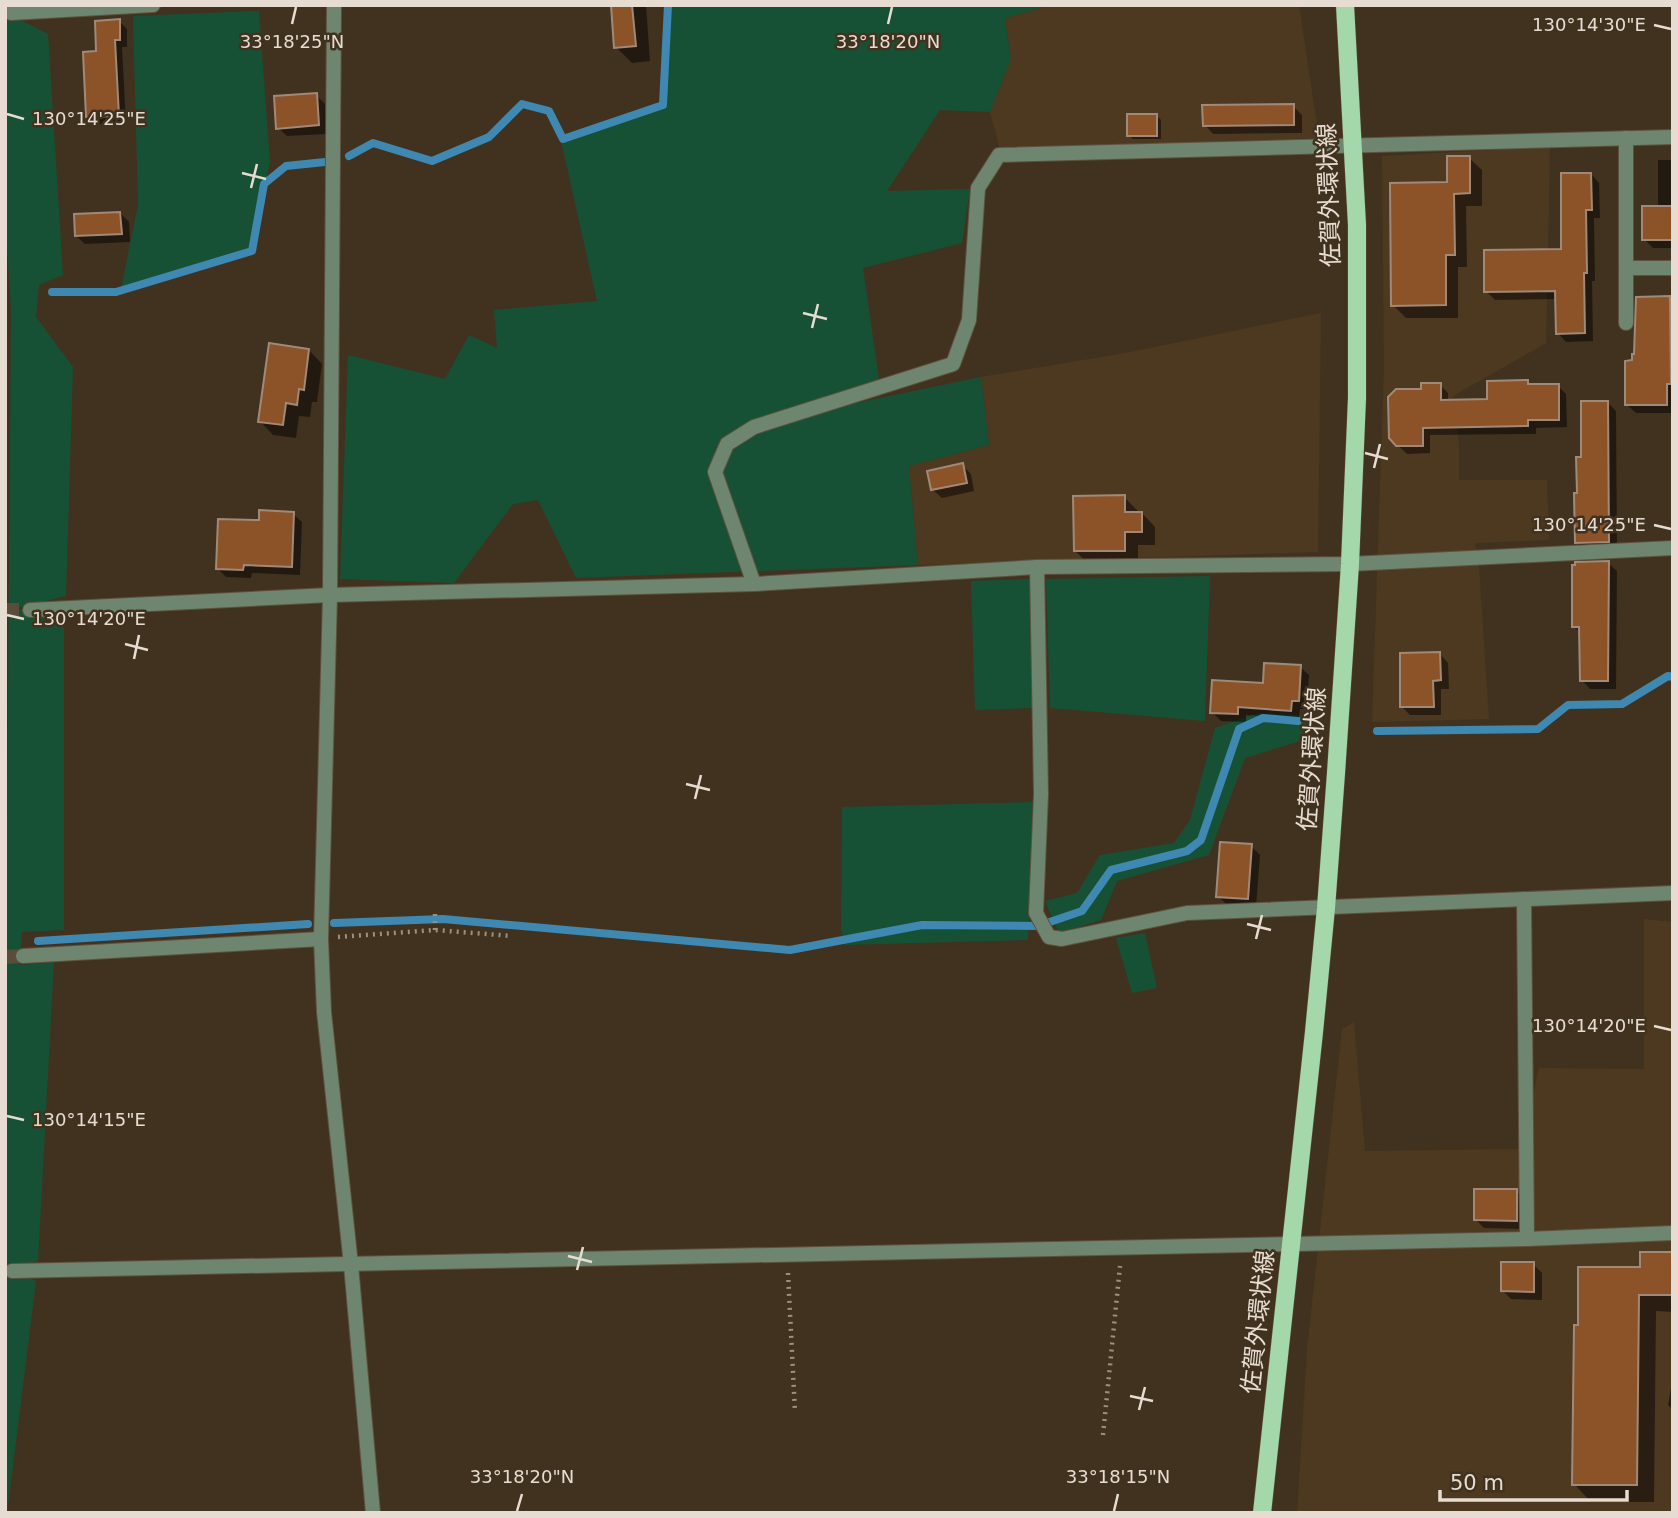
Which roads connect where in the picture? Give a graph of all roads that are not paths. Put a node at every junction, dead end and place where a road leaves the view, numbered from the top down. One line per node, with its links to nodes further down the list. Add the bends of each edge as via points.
1 (153, 5): 4 (street)
2 (334, 5): 16 (street)
3 (1345, 5): 8 (main road, 佐賀外環状線)
4 (57, 8): 5 (street)
5 (11, 13)
6 (1673, 137): 7 (street)
7 (1626, 138): 8 (street); 9 (street)
8 (1353, 146): 13 (main road, 佐賀外環状線, via 1357,398); 15 (street, via 999,155 978,188 969,320 953,364 754,427 727,444 715,472)
9 (1626, 268): 10 (street); 11 (street)
10 (1673, 268)
11 (1626, 323)
12 (1673, 548): 13 (street)
13 (1350, 564): 14 (street); 20 (main road, 佐賀外環状線)
14 (1037, 567): 15 (street); 20 (street, via 1041,794 1036,913 1049,937 1062,939 1187,913)
15 (754, 584): 16 (street)
16 (330, 595): 17 (street); 21 (street)
17 (30, 610)
18 (1673, 893): 19 (street)
19 (1524, 899): 20 (street); 24 (street)
20 (1325, 908): 25 (main road, 佐賀外環状線)
21 (321, 939): 22 (street); 26 (street, via 324,1012)
22 (23, 956)
23 (1673, 1233): 24 (street)
24 (1527, 1239): 25 (street)
25 (1290, 1244): 26 (street); 29 (main road, 佐賀外環状線)
26 (351, 1265): 27 (street); 28 (street)
27 (12, 1272)
28 (373, 1513)
29 (1262, 1513)

